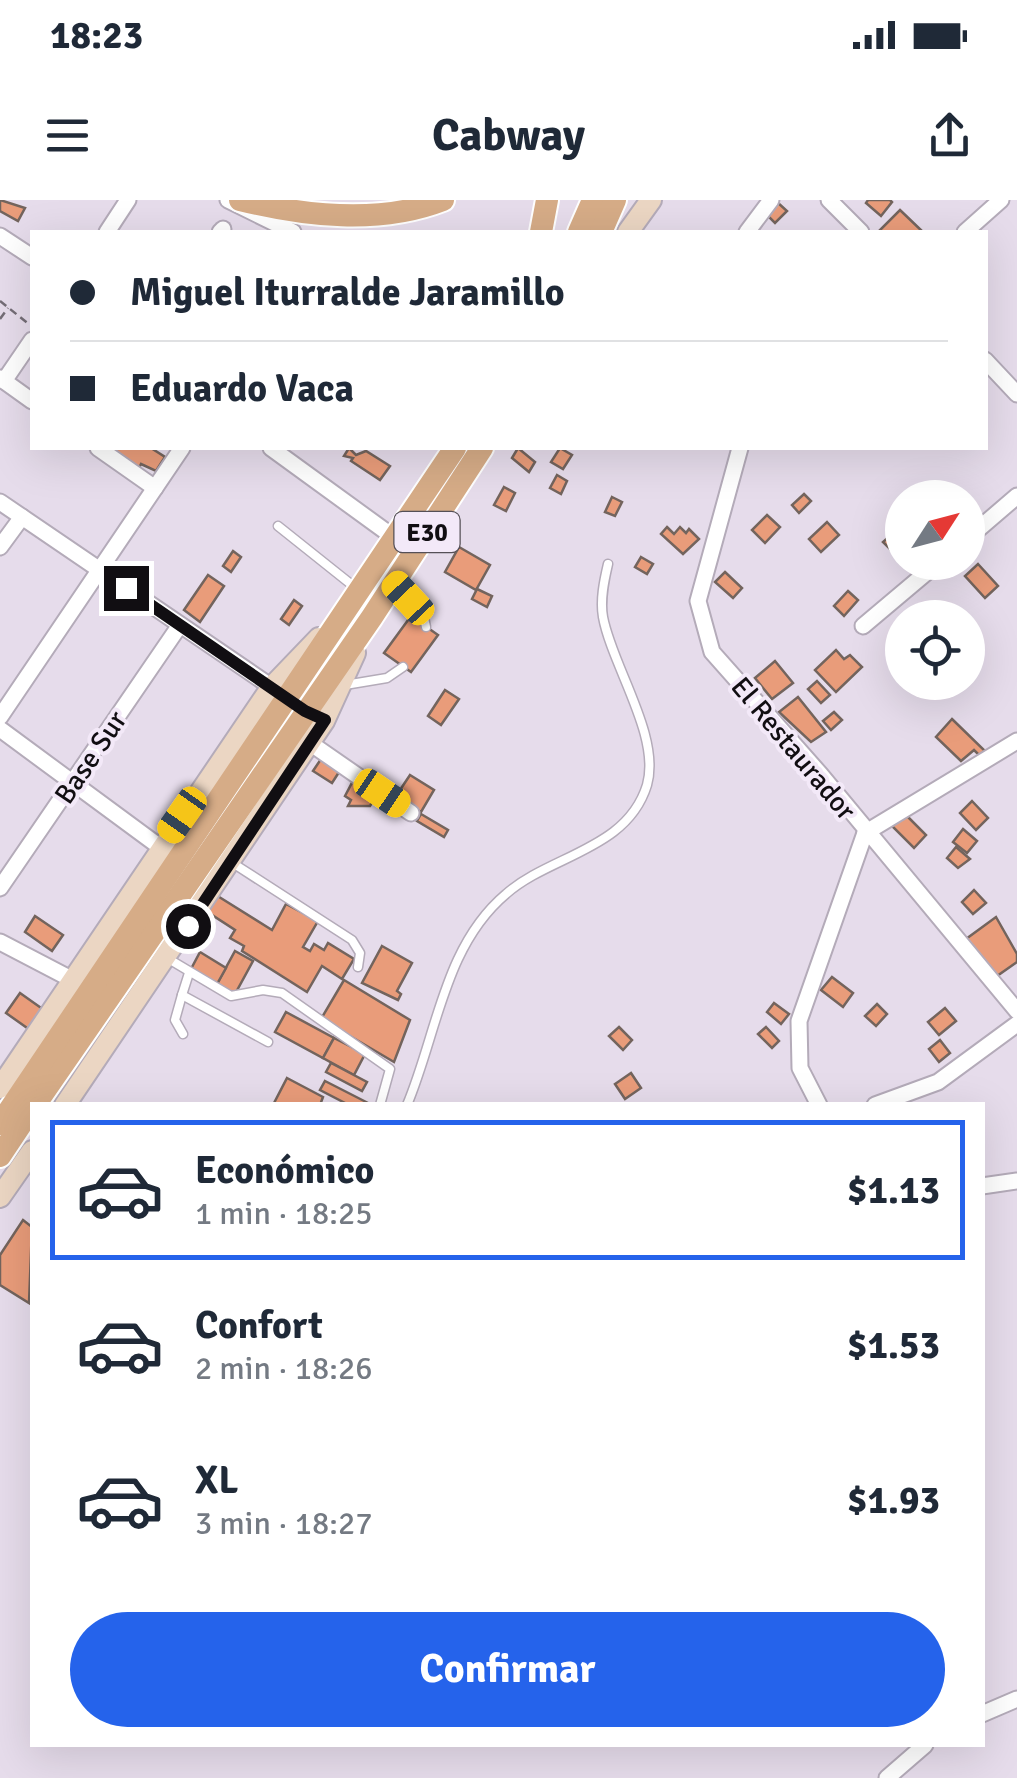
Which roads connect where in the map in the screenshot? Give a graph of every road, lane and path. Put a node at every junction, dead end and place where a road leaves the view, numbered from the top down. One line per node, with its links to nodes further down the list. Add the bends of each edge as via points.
1 (128, 200): 12 (street)
2 (228, 200): 13 (street)
3 (240, 200): 11 (main road, via 364,216)
4 (547, 200): 15 (main road)
5 (593, 200): 16 (main road)
6 (615, 200): 17 (main road)
7 (651, 200): 18 (main road)
8 (771, 200): 19 (street)
9 (829, 200): 20 (street)
10 (1001, 200): 21 (street)
11 (440, 201): 14 (main road)
12 (108, 230)
13 (289, 230)
14 (414, 230)
15 (540, 230)
16 (580, 230)
17 (602, 230)
18 (629, 230)
19 (748, 230)
20 (859, 230)
21 (966, 230)
22 (0, 236): 23 (street)
23 (30, 255)
24 (0, 301): 25 (path)
25 (8, 308): 26 (path); 27 (path)
26 (0, 319)
27 (30, 324)
28 (30, 343): 30 (street)
29 (988, 363): 31 (street)
30 (2, 380): 32 (street)
31 (1017, 394)
32 (30, 400)
33 (101, 450): 39 (street)
34 (181, 450): 39 (street)
35 (455, 450): 45 (main road, E30)
36 (480, 450): 45 (main road, E30)
37 (739, 450): 65 (street, El Restaurador, via 698,601 712,652)
38 (292, 453): 45 (street)
39 (155, 488): 48 (street)
40 (1017, 496): 43 (street)
41 (0, 502): 42 (street)
42 (22, 517): 46 (street); 48 (street)
43 (985, 523)
44 (278, 526): 51 (lane)
45 (406, 545): 50 (main road, E30); 51 (main road, E30)
46 (0, 547)
47 (608, 564): 83 (lane, via 603,618 646,744 646,786 616,828 576,857 517,885 475,928 454,968)
48 (99, 570): 53 (street); 59 (street)
49 (918, 580): 54 (street)
50 (394, 582): 52 (main road, E30); 55 (lane, via 423,613)
51 (356, 598): 58 (main road, E30)
52 (372, 617): 57 (main road); 58 (main road, E30)
53 (180, 625): 58 (street); 63 (street, Base Sur)
54 (863, 626)
55 (426, 627)
56 (403, 667): 57 (lane, via 387,678)
57 (341, 685): 58 (main road)
58 (298, 704): 62 (main road); 66 (main road); 80 (main road, E30); 87 (main road, E30)
59 (0, 717)
60 (0, 730): 63 (street)
61 (1017, 741): 65 (street)
62 (310, 743): 64 (street); 67 (main road)
63 (72, 782): 66 (street); 68 (street, Base Sur)
64 (411, 813)
65 (866, 833): 75 (street); 84 (street, El Restaurador, via 800,1021 800,1068)
66 (160, 847): 73 (main road)
67 (231, 862): 70 (main road); 71 (lane, via 352,940)
68 (0, 888)
69 (0, 942): 73 (street)
70 (167, 958): 72 (lane); 81 (main road)
71 (358, 967)
72 (189, 972): 74 (lane); 82 (lane, via 231,996 282,993 390,1069)
73 (71, 979): 79 (main road)
74 (182, 995): 77 (lane, via 175,1020); 78 (lane)
75 (1017, 1011)
76 (1017, 1024): 85 (street, via 938,1082)
77 (183, 1034)
78 (268, 1042)
79 (0, 1088)
80 (37, 1102)
81 (67, 1102)
82 (381, 1102)
83 (408, 1102)
84 (817, 1102)
85 (884, 1102)
86 (30, 1113): 89 (main road, E30)
87 (0, 1124)
88 (30, 1154): 92 (main road)
89 (0, 1156)
90 (1017, 1181): 91 (street)
91 (985, 1186)
92 (0, 1197)
93 (1017, 1699): 94 (street)
94 (985, 1713)
95 (923, 1747): 96 (street)
96 (887, 1778)

